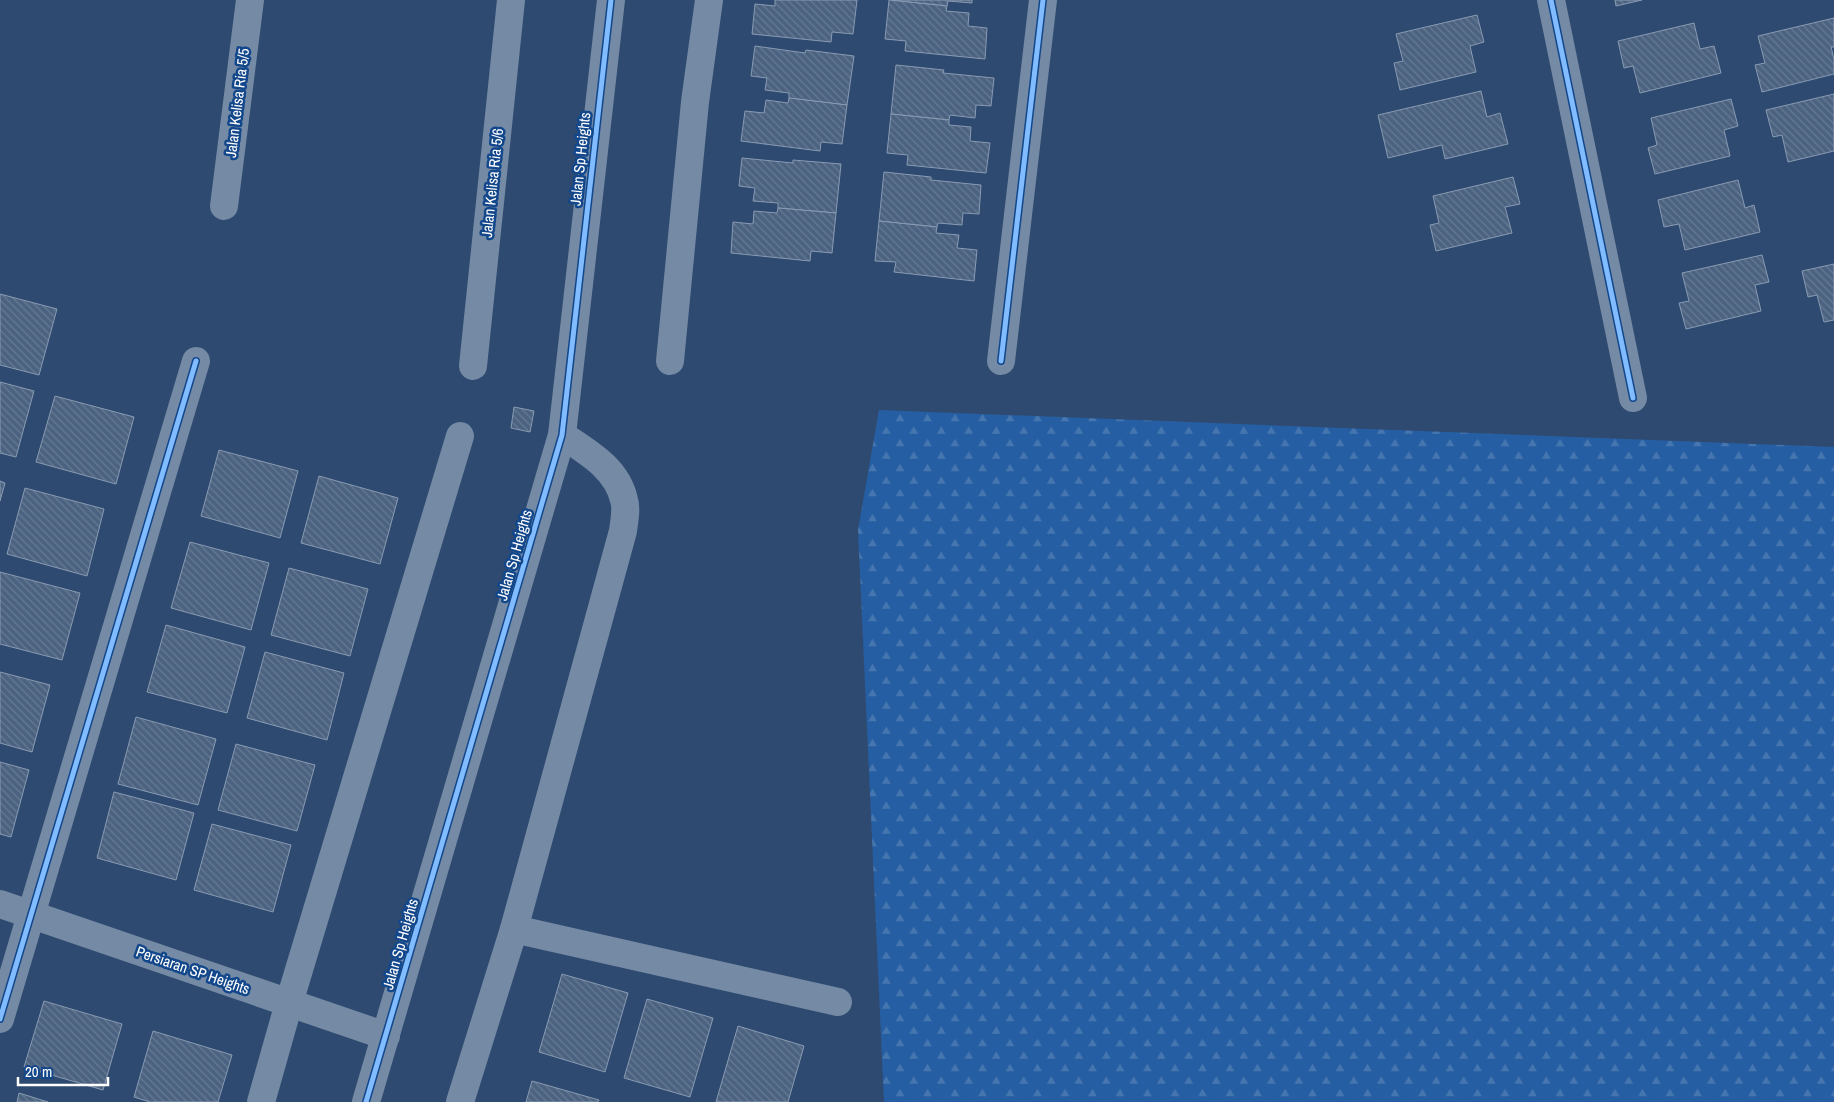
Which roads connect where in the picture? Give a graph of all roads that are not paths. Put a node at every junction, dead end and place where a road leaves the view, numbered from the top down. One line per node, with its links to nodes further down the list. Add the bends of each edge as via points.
1 (250, 0): 7 (street, Jalan Kelisa Ria 5/5)
2 (511, 0): 11 (street, Jalan Kelisa Ria 5/6)
3 (611, 0): 14 (street, Jalan Sp Heights)
4 (709, 0): 9 (street, via 695,102)
5 (1043, 0): 10 (street)
6 (1551, 0): 12 (street)
7 (224, 206)
8 (196, 361): 16 (street)
9 (670, 361)
10 (1001, 361)
11 (473, 366)
12 (1633, 398)
13 (460, 436): 19 (street)
14 (562, 436): 17 (street, via 595,457 613,475 625,501 623,531); 21 (street, Jalan Sp Heights)
15 (0, 904): 16 (street, Persiaran SP Heights)
16 (31, 914): 19 (street, Persiaran SP Heights); 20 (street)
17 (514, 929): 18 (street); 24 (street)
18 (838, 1002)
19 (289, 1003): 21 (street, Persiaran SP Heights); 22 (street)
20 (0, 1019)
21 (386, 1036): 23 (street, Jalan Sp Heights)
22 (261, 1102)
23 (366, 1102)
24 (460, 1102)

